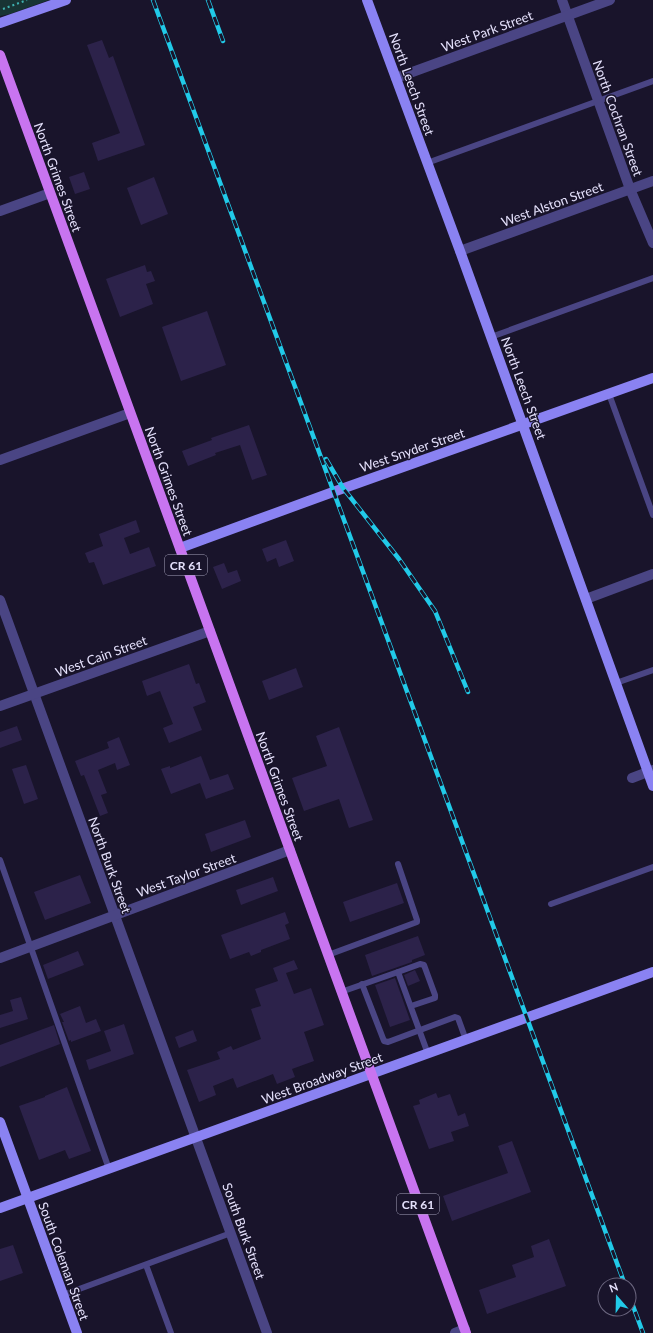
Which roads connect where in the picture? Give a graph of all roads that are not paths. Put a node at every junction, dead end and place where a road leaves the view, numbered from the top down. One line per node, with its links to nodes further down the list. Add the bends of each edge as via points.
1 (66, 0): 6 (street)
2 (367, 0): 8 (street, North Leech Street)
3 (562, 0): 5 (street, North Cochran Street)
4 (610, 0): 5 (street, West Park Street)
5 (567, 16): 8 (street, West Park Street); 10 (street, North Cochran Street)
6 (0, 24)
7 (0, 55): 14 (main road, North Grimes Street / CR 61)
8 (396, 78): 11 (street, North Leech Street)
9 (653, 81): 10 (lane)
10 (598, 101): 11 (lane); 13 (street, North Cochran Street)
11 (427, 163): 17 (street, North Leech Street)
12 (653, 181): 13 (street, West Alston Street)
13 (630, 189): 16 (street, North Cochran Street); 17 (street, West Alston Street)
14 (50, 193): 15 (street); 22 (main road, North Grimes Street / CR 61)
15 (0, 211)
16 (653, 243)
17 (460, 251): 19 (street, North Leech Street)
18 (653, 278): 19 (lane)
19 (492, 337): 23 (street, North Leech Street)
20 (653, 378): 21 (street, West Snyder Street)
21 (609, 394): 23 (street, West Snyder Street); 25 (lane)
22 (130, 413): 24 (street); 26 (main road, North Grimes Street / CR 61)
23 (524, 424): 26 (street, West Snyder Street); 28 (street, North Leech Street)
24 (0, 460)
25 (653, 515)
26 (180, 548): 30 (main road, North Grimes Street / CR 61)
27 (653, 574): 28 (street)
28 (586, 599): 32 (street, North Leech Street)
29 (0, 600): 33 (street, North Burk Street)
30 (210, 631): 33 (street, West Cain Street); 38 (main road, North Grimes Street / CR 61)
31 (653, 670): 32 (lane)
32 (616, 683): 35 (street, North Leech Street)
33 (34, 694): 34 (street, West Cain Street); 43 (street, North Burk Street)
34 (0, 706)
35 (650, 771): 36 (street); 37 (street, North Leech Street)
36 (632, 778)
37 (653, 786)
38 (290, 850): 43 (street, West Taylor Street); 45 (main road, North Grimes Street / CR 61)
39 (0, 860): 44 (lane)
40 (398, 864): 45 (lane, via 417,922)
41 (653, 867): 42 (lane)
42 (551, 904)
43 (115, 915): 44 (street, West Taylor Street); 57 (street, North Burk Street)
44 (30, 946): 46 (street, West Taylor Street); 58 (lane)
45 (328, 955): 50 (main road, North Grimes Street / CR 61)
46 (0, 958)
47 (398, 972): 49 (lane); 51 (lane); 51 (lane, via 420,964 424,965 435,998)
48 (653, 972): 53 (street, West Broadway Street)
49 (362, 984): 50 (lane); 52 (lane, via 384,1041 388,1042)
50 (341, 992): 55 (main road, North Grimes Street / CR 61)
51 (411, 1006): 52 (lane)
52 (420, 1030): 53 (lane, via 458,1018); 54 (lane)
53 (466, 1040): 54 (street, West Broadway Street)
54 (428, 1054): 55 (street, West Broadway Street)
55 (371, 1074): 57 (street, West Broadway Street); 64 (main road, CR 61)
56 (0, 1122): 59 (street, South Coleman Street)
57 (197, 1138): 58 (street, West Broadway Street); 61 (street, South Burk Street)
58 (109, 1169): 59 (street, West Broadway Street)
59 (27, 1199): 60 (street, West Broadway Street); 63 (street, South Coleman Street)
60 (0, 1208)
61 (231, 1233): 62 (lane); 67 (street, South Burk Street)
62 (146, 1264): 63 (lane); 66 (lane)
63 (62, 1295): 65 (street, South Coleman Street)
64 (462, 1332)
65 (77, 1333)
66 (171, 1333)
67 (268, 1333)

